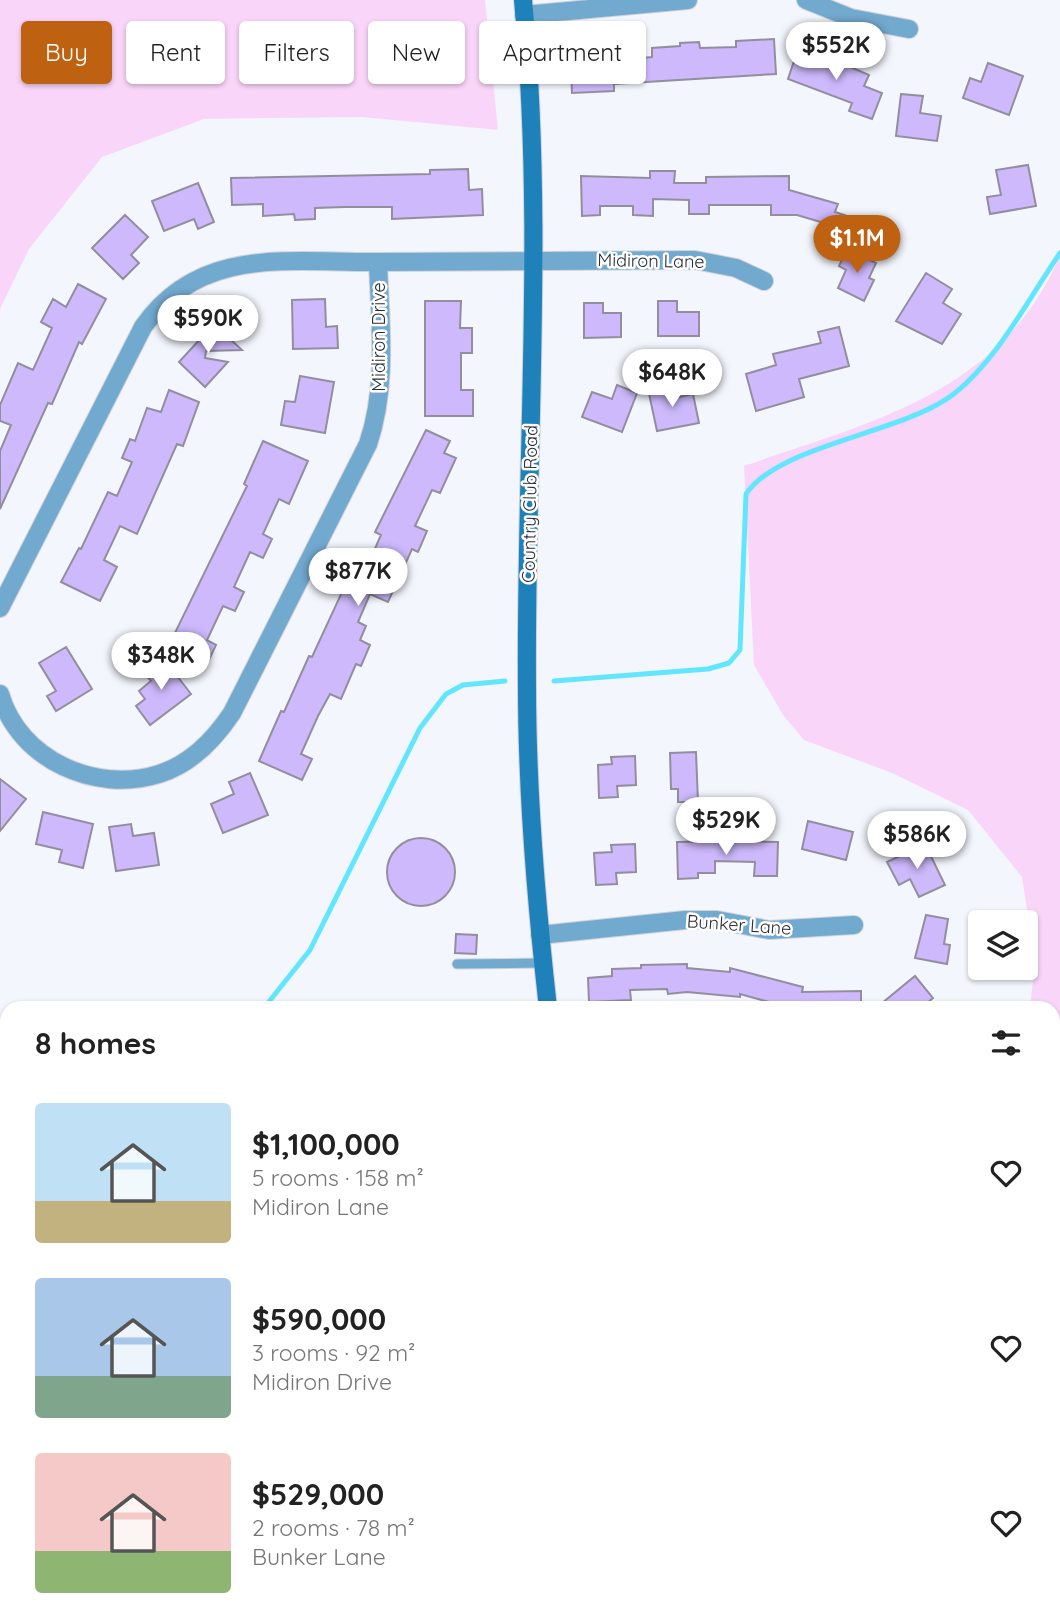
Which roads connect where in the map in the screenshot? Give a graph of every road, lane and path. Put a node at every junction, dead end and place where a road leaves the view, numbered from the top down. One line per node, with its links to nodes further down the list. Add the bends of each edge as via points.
1 (688, 0): 3 (street)
2 (806, 0): 4 (street, via 851,18)
3 (523, 7): 5 (street, Country Club Road)
4 (909, 29)
5 (534, 260): 6 (street, Midiron Drive); 7 (street, Midiron Lane, via 695,260 736,268); 11 (street, Country Club Road, via 527,688)
6 (378, 262): 8 (street, Midiron Drive, via 236,265 202,275 171,294 143,327); 9 (street, Midiron Drive, via 381,387 371,435 218,733 192,757 160,774 136,780 98,779 40,753 14,724)
7 (764, 281)
8 (0, 608)
9 (0, 694)
10 (854, 925): 11 (street, Bunker Lane, via 769,929 685,920)
11 (540, 935): 12 (street, Country Club Road)
12 (543, 963): 13 (lane); 14 (street, Country Club Road)
13 (457, 964)
14 (547, 1001)

